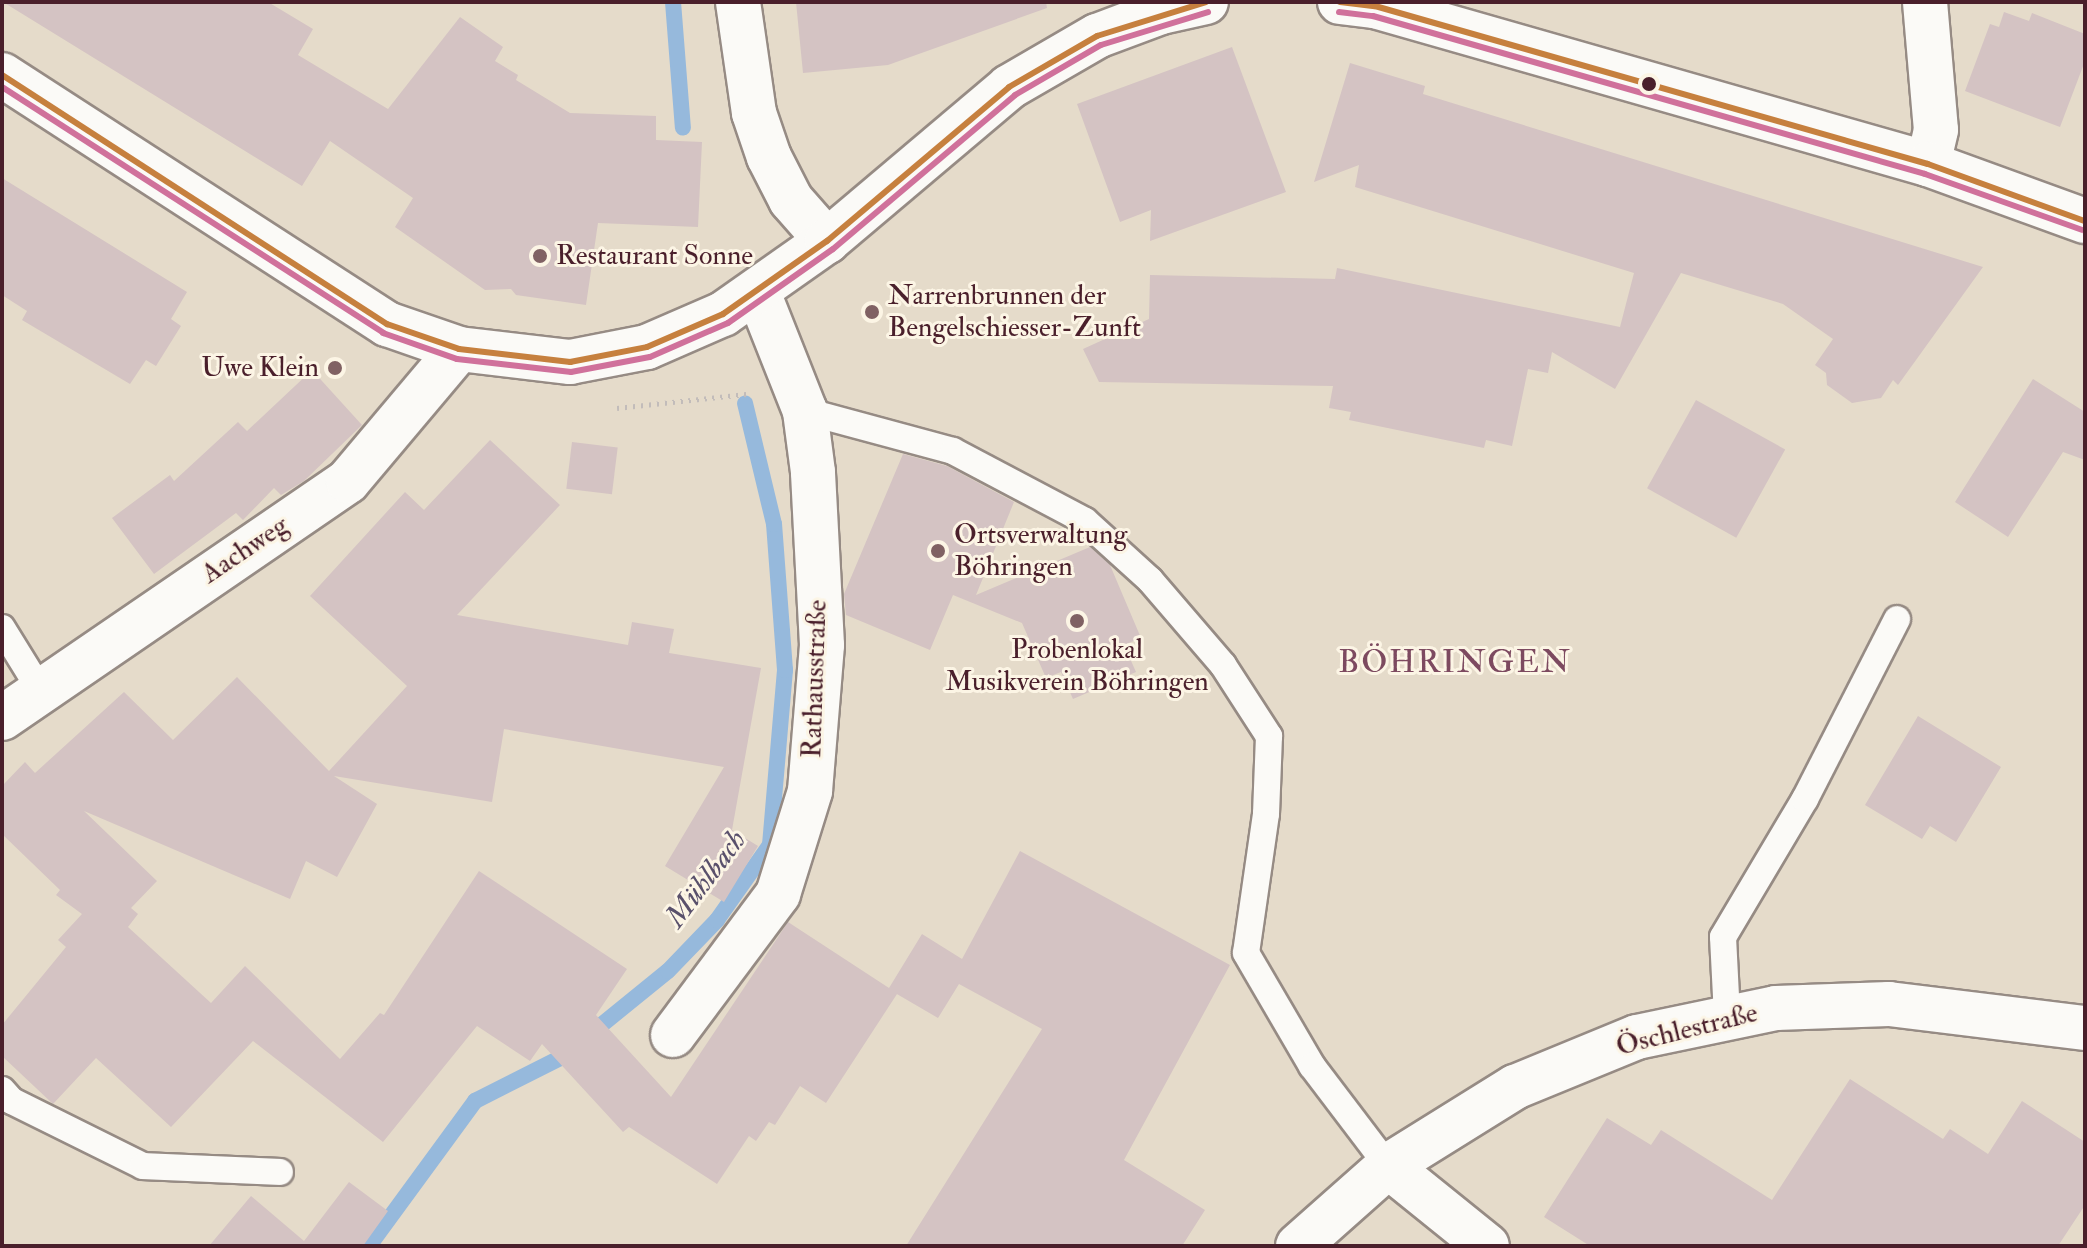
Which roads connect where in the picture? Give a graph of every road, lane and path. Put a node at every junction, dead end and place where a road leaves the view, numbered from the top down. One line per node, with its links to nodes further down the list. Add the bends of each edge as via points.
1 (738, 2): 8 (street, via 754,113 769,157 791,200)
2 (1206, 2): 8 (street, via 1097,36 1009,87)
3 (1340, 2): 6 (street, via 1375,6)
4 (1925, 2): 6 (street, via 1936,130)
5 (2, 75): 10 (street, via 353,305)
6 (1928, 164): 7 (street)
7 (2085, 221)
8 (827, 241): 9 (street)
9 (758, 292): 10 (street, via 685,333 608,357 570,362); 11 (street, Rathausstraße)
10 (459, 349): 14 (street, Aachweg, via 348,481)
11 (805, 411): 18 (street, Rathausstraße, via 822,645 810,791 778,894); 20 (lane, via 953,451 1085,521 1150,580 1223,665 1269,736 1266,814 1246,953 1312,1066)
12 (1897, 619): 16 (lane, via 1805,799 1723,937)
13 (2, 628): 14 (lane)
14 (39, 688): 15 (street, Aachweg)
15 (2, 718)
16 (1727, 1016): 17 (street, Öschlestraße, via 1776,1008 1889,1004); 20 (street, Öschlestraße, via 1637,1037 1515,1087)
17 (2085, 1028)
18 (673, 1035)
19 (2, 1090): 21 (lane, via 12,1101 143,1166)
20 (1388, 1166): 22 (street, Öschlestraße); 23 (street)
21 (280, 1172)
22 (1298, 1246)
23 (1487, 1246)

